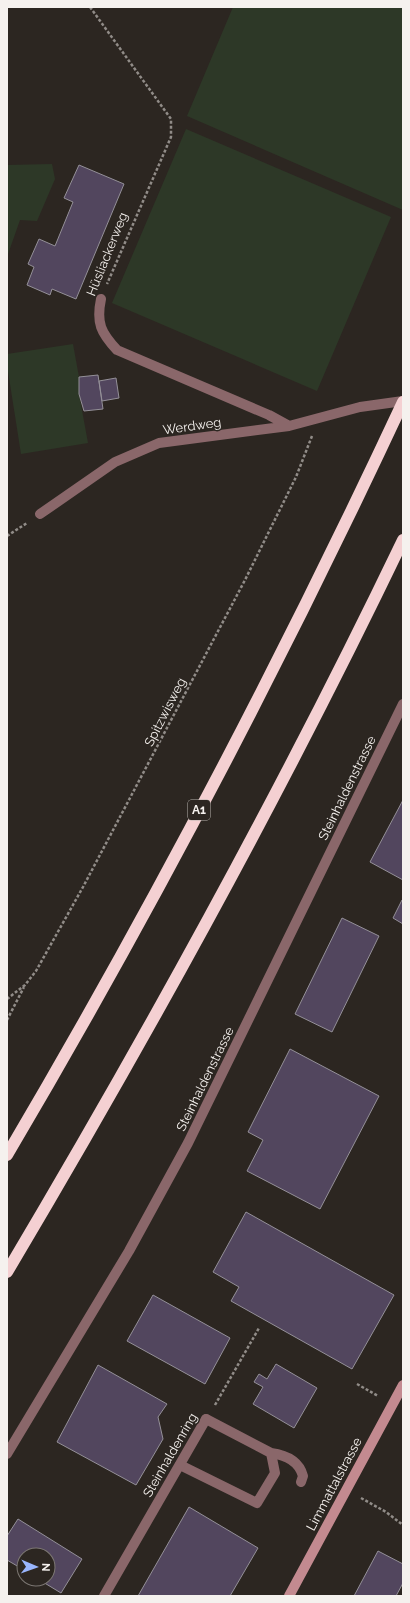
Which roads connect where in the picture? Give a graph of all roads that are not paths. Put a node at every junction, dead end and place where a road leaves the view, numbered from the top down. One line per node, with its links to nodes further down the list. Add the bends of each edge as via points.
1 (101, 299): 3 (street, Hüsliackerweg, via 98,312 100,325 106,339 117,350)
2 (403, 402): 3 (street, Werdweg, via 360,407); 7 (highway, A1, via 294,628 198,811 120,957)
3 (289, 426): 4 (street, Werdweg, via 159,443 115,462)
4 (40, 514)
5 (403, 540): 8 (highway, via 289,767 177,976)
6 (403, 704): 11 (street, Steinhaldenstrasse, via 188,1143 121,1264)
7 (7, 1155)
8 (7, 1272)
9 (403, 1385): 15 (main road, Limmattalstrasse)
10 (271, 1453): 12 (street, Steinhaldenring, via 206,1419); 12 (street, via 275,1473 257,1503); 13 (street, via 282,1454 296,1463 303,1476)
11 (7, 1454)
12 (180, 1465): 14 (street, Steinhaldenring)
13 (301, 1482)
14 (104, 1596)
15 (289, 1596)

